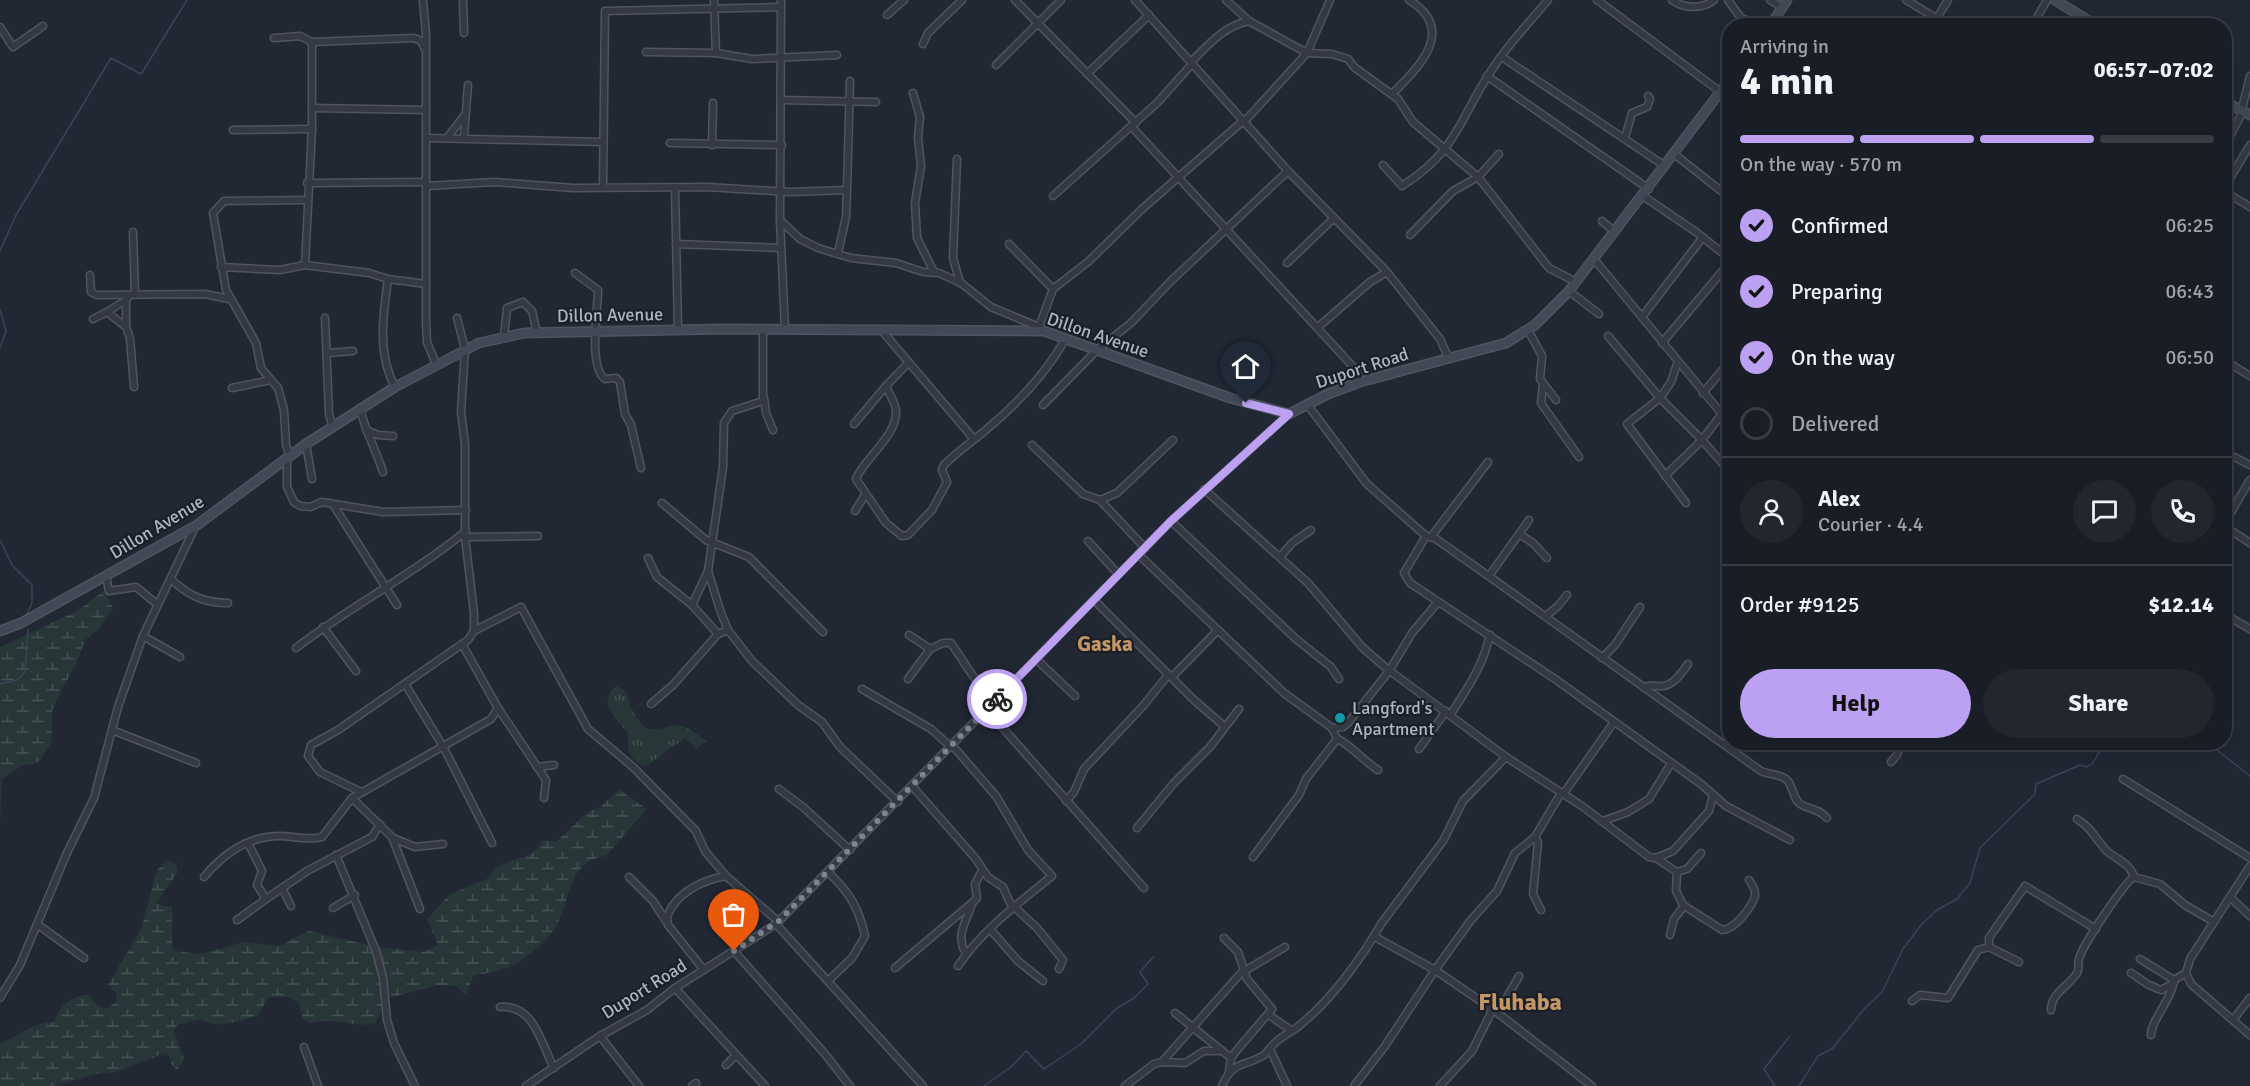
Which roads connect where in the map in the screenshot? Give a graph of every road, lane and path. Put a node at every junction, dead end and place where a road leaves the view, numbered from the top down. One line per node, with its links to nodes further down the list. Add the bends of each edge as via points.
1 (423, 0): 41 (street)
2 (463, 0): 37 (street)
3 (714, 0): 24 (street)
4 (904, 0): 25 (street)
5 (962, 0): 40 (street, via 928,33)
6 (1015, 0): 34 (street)
7 (1061, 0): 34 (street)
8 (1135, 0): 26 (street)
9 (1226, 0): 33 (street)
10 (1330, 0): 43 (street)
11 (1409, 0): 58 (street, via 1431,22 1433,39 1421,63)
12 (1548, 0): 47 (street)
13 (1597, 0): 57 (street)
14 (1672, 0): 15 (street, via 1689,8)
15 (1714, 0)
16 (1728, 0): 27 (street)
17 (1770, 0): 23 (street)
18 (1906, 0): 29 (street)
19 (1948, 0): 30 (street)
20 (2048, 0): 31 (street)
21 (2055, 0): 32 (street)
22 (781, 4): 24 (street); 45 (street)
23 (1784, 4): 28 (street)
24 (715, 9): 44 (street); 80 (street, via 605,11)
25 (887, 15)
26 (1149, 15): 48 (street); 50 (street)
27 (1741, 18)
28 (1775, 18)
29 (1929, 18)
30 (1937, 18)
31 (2037, 18)
32 (2084, 18)
33 (1249, 21): 43 (street); 48 (street, via 1234,24 1216,36)
34 (1037, 24): 49 (street); 50 (street)
35 (43, 26): 36 (street, via 13,47)
36 (0, 27)
37 (464, 33)
38 (274, 38): 39 (street, via 300,36)
39 (312, 42): 41 (street, via 414,38 423,43); 66 (street)
40 (923, 44)
41 (426, 51): 67 (street)
42 (646, 52): 44 (street)
43 (1306, 52): 58 (street, via 1348,59); 71 (street)
44 (716, 53): 45 (street, via 752,59)
45 (783, 55): 46 (street); 61 (street)
46 (837, 55)
47 (1502, 57): 51 (street); 79 (street)
48 (1191, 64): 71 (street); 72 (street)
49 (996, 65)
50 (1087, 75): 72 (street)
51 (1487, 76): 85 (street); 101 (street)
52 (2250, 76): 68 (street)
53 (850, 81): 62 (street)
54 (468, 85): 69 (street)
55 (1722, 89): 57 (street, Duport Road)
56 (913, 93): 125 (street, via 920,117 917,238)
57 (1719, 93): 59 (street); 86 (street, Duport Road)
58 (1392, 94): 85 (street, via 1413,122)
59 (1722, 95)
60 (1648, 96): 79 (street, via 1647,107 1631,112)
61 (782, 100): 62 (street); 84 (street)
62 (850, 101): 63 (street); 99 (street)
63 (876, 102)
64 (713, 103): 82 (street)
65 (2232, 104): 68 (street)
66 (312, 108): 67 (street); 73 (street)
67 (426, 110): 78 (street)
68 (2242, 110): 70 (street); 75 (street)
69 (465, 115): 76 (street); 77 (street)
70 (2250, 115)
71 (1243, 122): 91 (street); 93 (street)
72 (1133, 124): 93 (street); 104 (street)
73 (312, 129): 74 (street); 95 (street)
74 (233, 130)
75 (2232, 132)
76 (448, 137): 77 (street); 78 (street)
77 (464, 137): 80 (street)
78 (427, 138): 96 (street)
79 (1626, 138): 90 (street)
80 (603, 142): 97 (street)
81 (670, 143): 82 (street)
82 (712, 145): 84 (street)
83 (2250, 145): 92 (street)
84 (782, 146): 100 (street)
85 (1447, 150): 89 (street, via 1425,172 1402,186); 94 (street)
86 (1673, 153): 90 (street, Duport Road); 102 (street)
87 (1499, 154): 94 (street)
88 (957, 159): 131 (street, via 953,258)
89 (1383, 165)
90 (1665, 166): 101 (street, Duport Road)
91 (1288, 171): 107 (street); 110 (street)
92 (2232, 175)
93 (1179, 176): 110 (street); 133 (street, via 1089,261)
94 (1478, 177): 113 (street, via 1453,191); 130 (street, via 1549,268)
95 (307, 183): 96 (street); 105 (street)
96 (426, 184): 97 (street, via 494,182); 132 (street)
97 (603, 187): 98 (street)
98 (675, 188): 100 (street, via 757,188); 115 (street)
99 (847, 190): 100 (street); 118 (street)
100 (780, 192): 108 (street)
101 (1646, 192): 112 (street, Duport Road); 114 (street)
102 (1722, 192)
103 (2232, 195): 106 (street)
104 (1053, 196)
105 (307, 200): 122 (street); 123 (street, via 224,201 213,213)
106 (2250, 207)
107 (1334, 218): 121 (street); 126 (street)
108 (780, 219): 117 (street); 118 (street, via 800,239)
109 (1602, 221): 112 (street)
110 (1227, 228): 144 (street); 158 (street, via 1131,323)
111 (134, 232): 135 (street)
112 (1615, 232): 120 (street, Duport Road)
113 (1410, 236)
114 (1703, 237): 119 (street); 139 (street)
115 (676, 244): 117 (street); 148 (street)
116 (1009, 244): 133 (street)
117 (781, 248): 146 (street)
118 (838, 253): 125 (street, via 896,263 923,273)
119 (1722, 253)
120 (1594, 260): 130 (street, Duport Road); 139 (street)
121 (1287, 263)
122 (304, 265): 123 (street, via 280,270); 129 (street)
123 (221, 267): 136 (street)
124 (1722, 270): 156 (street)
125 (934, 272): 131 (street)
126 (1387, 272): 144 (street); 161 (street, via 1440,339)
127 (575, 273): 150 (street, via 598,290)
128 (90, 275): 135 (street, via 94,295)
129 (388, 279): 132 (street); 173 (street, via 383,342)
130 (1576, 282): 134 (street, Duport Road)
131 (961, 283): 147 (street, via 991,307)
132 (426, 284): 163 (street, via 427,342)
133 (1053, 289): 147 (street)
134 (1569, 291): 138 (street); 149 (street, Duport Road)
135 (130, 297): 136 (street, via 205,294); 137 (street); 143 (street)
136 (229, 298): 168 (street, via 256,343 261,368)
137 (107, 312): 142 (street); 143 (street)
138 (1599, 314)
139 (1642, 316): 156 (street)
140 (325, 318): 160 (street)
141 (457, 318): 157 (street)
142 (93, 319)
143 (126, 327): 172 (street, via 133,351)
144 (1317, 328): 169 (street, via 1357,371)
145 (763, 329): 146 (street, Dillon Avenue); 148 (street, Dillon Avenue); 176 (street)
146 (785, 329): 151 (street, Dillon Avenue)
147 (1041, 329): 151 (street, Dillon Avenue); 155 (street, Dillon Avenue)
148 (678, 330): 150 (street, Dillon Avenue)
149 (1528, 330): 161 (street, Duport Road, via 1506,343); 170 (street, via 1542,356)
150 (594, 332): 152 (street, Dillon Avenue); 200 (street, via 599,372 605,379 616,378 620,382)
151 (883, 332): 162 (street)
152 (537, 333): 154 (street, Dillon Avenue); 154 (street, via 532,311 523,302 507,308)
153 (1608, 336): 177 (street)
154 (504, 337): 157 (street, Dillon Avenue)
155 (1066, 338): 158 (street, Dillon Avenue); 189 (street, via 1033,383)
156 (1662, 343): 164 (street)
157 (465, 350): 163 (street, Dillon Avenue); 211 (street, via 461,412)
158 (1097, 350): 180 (street); 182 (street, Dillon Avenue, via 1230,398)
159 (353, 351): 160 (street)
160 (328, 352): 185 (street, via 328,414)
161 (1449, 359): 169 (street, Duport Road)
162 (908, 363): 171 (street); 189 (street)
163 (436, 364): 173 (street, Dillon Avenue)
164 (1677, 364): 175 (street); 177 (street)
165 (2232, 365): 167 (street)
166 (1722, 370): 175 (street)
167 (2250, 376)
168 (271, 380): 174 (street); 196 (street, via 282,398)
169 (1360, 382): 179 (street, Duport Road)
170 (1543, 385): 178 (street); 195 (street, via 1541,403)
171 (886, 386): 184 (street); 206 (street, via 897,415 856,479)
172 (134, 387)
173 (395, 387): 181 (street, Dillon Avenue)
174 (232, 388)
175 (1703, 393): 183 (street)
176 (764, 397): 187 (street, via 765,413); 225 (street, via 761,403 732,411 724,423 723,467)
177 (1660, 398): 191 (street); 202 (street, via 1627,424)
178 (1556, 400)
179 (1307, 404): 182 (street, Duport Road); 222 (street, via 1367,484)
180 (1043, 405)
181 (360, 408): 185 (street, Dillon Avenue); 186 (street)
182 (1289, 414): 205 (street, Duport Road)
183 (1721, 415): 191 (street)
184 (854, 424)
185 (333, 427): 192 (street, Dillon Avenue)
186 (365, 429): 188 (street); 201 (street, via 375,445)
187 (773, 430)
188 (393, 436)
189 (973, 438): 206 (street, via 944,465 947,482 940,498 908,535 897,533)
190 (1173, 440): 207 (street, via 1117,493)
191 (1702, 440): 198 (street); 202 (street)
192 (306, 444): 196 (street, Dillon Avenue); 203 (street)
193 (1032, 445): 207 (street, via 1083,494)
194 (2232, 456): 199 (street)
195 (1579, 457)
196 (288, 458): 210 (street, via 287,487 294,502 310,507 326,502); 216 (street, Dillon Avenue)
197 (1488, 462): 222 (street)
198 (1722, 463)
199 (2250, 465)
200 (641, 468)
201 (383, 472)
202 (1665, 476): 209 (street)
203 (312, 479)
204 (2250, 480): 213 (street)
205 (1204, 489): 215 (street, Duport Road); 228 (street)
206 (865, 495): 212 (street)
207 (1100, 500): 226 (street)
208 (662, 503): 225 (street)
209 (1686, 503)
210 (334, 506): 211 (street, via 383,512); 236 (street)
211 (466, 510): 219 (street)
212 (855, 511)
213 (2232, 511)
214 (1529, 520): 220 (street)
215 (1171, 521): 226 (street, Duport Road); 269 (street, via 1331,667)
216 (196, 525): 233 (street, Dillon Avenue); 235 (street)
217 (1311, 530): 228 (street)
218 (2232, 531): 224 (street)
219 (466, 534): 221 (street); 236 (street); 252 (street)
220 (1520, 534): 230 (street); 234 (street)
221 (537, 536)
222 (1428, 536): 234 (street); 239 (street, via 1404,577)
223 (1088, 541): 232 (street)
224 (2250, 543)
225 (712, 544): 231 (street); 253 (street, via 749,557)
226 (1145, 548): 227 (street, Duport Road)
227 (1138, 554): 232 (street, Duport Road); 250 (street)
228 (1280, 557): 265 (street, via 1322,598 1362,647)
229 (648, 558): 243 (street, via 657,577)
230 (1547, 558)
231 (708, 571): 243 (street); 249 (street)
232 (1118, 574): 238 (street, Duport Road)
233 (106, 576): 241 (street, via 109,591 133,586); 251 (street, Dillon Avenue)
234 (1489, 576): 245 (street)
235 (172, 580): 240 (street, via 204,601); 241 (street)
236 (385, 586): 242 (street); 247 (street)
237 (1567, 595): 245 (street)
238 (1094, 600): 263 (street, Duport Road); 267 (street)
239 (1438, 602): 256 (street); 265 (street)
240 (228, 603)
241 (157, 604): 257 (street)
242 (397, 605)
243 (692, 605): 254 (street)
244 (1640, 607): 262 (street)
245 (1546, 616): 262 (street)
246 (2232, 619): 248 (street)
247 (323, 627): 259 (street); 266 (street)
248 (2250, 629)
249 (728, 630): 254 (street); 307 (street, via 753,661 798,705 822,722 840,747)
250 (1218, 630): 267 (street); 282 (street, via 1284,693)
251 (0, 631)
252 (474, 632): 258 (street); 329 (street, via 521,608 588,729 633,767 696,831 705,851)
253 (823, 633)
254 (718, 634): 275 (street)
255 (909, 635): 260 (street)
256 (1490, 635): 279 (street, via 1487,653 1462,699); 280 (street)
257 (143, 636): 261 (street); 283 (street)
258 (462, 644): 270 (street); 276 (street)
259 (296, 648)
260 (930, 649): 268 (street); 274 (street, via 951,644)
261 (180, 657)
262 (1602, 658): 271 (street)
263 (1036, 659): 273 (street); 274 (street, Duport Road)
264 (1688, 664): 271 (street, via 1674,682)
265 (1389, 670): 279 (street); 282 (street, via 1348,723)
266 (356, 671)
267 (1170, 676): 281 (street); 306 (street, via 1084,769)
268 (908, 679)
269 (1339, 679)
270 (405, 684): 287 (street); 301 (street, via 309,750 308,756 320,772)
271 (1644, 687): 285 (street)
272 (862, 689): 286 (street, via 931,729)
273 (1075, 696)
274 (996, 701): 278 (street, Duport Road)
275 (651, 704)
276 (498, 708): 287 (street, via 491,719); 296 (street)
277 (1239, 709): 281 (street)
278 (987, 710): 286 (street, Duport Road); 306 (street)
279 (1449, 713): 288 (street); 291 (street)
280 (1614, 722): 295 (street); 302 (street)
281 (1224, 726): 312 (street)
282 (1332, 728): 284 (street)
283 (112, 729): 293 (street); 351 (street, via 94,798)
284 (1337, 739): 297 (street); 322 (street)
285 (1722, 743)
286 (952, 746): 299 (street, Duport Road); 341 (street, via 996,796 1028,850 1052,876)
287 (444, 748): 301 (street); 317 (street)
288 (1419, 749)
289 (1732, 750): 308 (street, via 1761,771 1782,776 1797,801)
290 (1899, 750): 292 (street)
291 (1506, 757): 302 (street); 357 (street, via 1463,801 1443,841)
292 (1891, 762)
293 (196, 763)
294 (554, 765): 296 (street)
295 (1670, 765): 303 (street); 310 (street, via 1649,798)
296 (537, 767): 305 (street, via 546,780)
297 (1378, 770)
298 (2123, 779): 324 (street)
299 (912, 786): 307 (street, Duport Road); 326 (street)
300 (779, 789): 319 (street)
301 (362, 792): 304 (street)
302 (1562, 793): 310 (street); 314 (street)
303 (1713, 795): 315 (street, via 1734,811); 323 (street, via 1709,811 1673,851)
304 (352, 798): 311 (street); 316 (street, via 322,837 278,836)
305 (544, 798)
306 (1066, 801): 335 (street)
307 (898, 802): 319 (street, Duport Road)
308 (1827, 818)
309 (2077, 819): 332 (street, via 2093,830 2110,853 2128,865)
310 (1603, 822): 323 (street, via 1649,857)
311 (380, 824): 313 (street); 321 (street, via 372,837)
312 (1137, 828)
313 (392, 837): 318 (street, via 416,847); 344 (street)
314 (1535, 837): 345 (street, via 1538,842 1533,894); 371 (street, via 1515,853 1497,891)
315 (1791, 840)
316 (248, 843): 330 (street, via 230,850); 338 (street, via 262,871 257,885)
317 (492, 843)
318 (443, 844)
319 (850, 850): 328 (street, Duport Road)
320 (1701, 853): 327 (street, via 1687,870)
321 (336, 855): 334 (street); 336 (street)
322 (1253, 857)
323 (1656, 858): 327 (street)
324 (2250, 858)
325 (2250, 866): 337 (street)
326 (982, 871): 339 (street, via 976,879 977,898); 341 (street, via 1003,887)
327 (1677, 872): 342 (street, via 1676,891)
328 (828, 873): 350 (street, Duport Road); 375 (street, via 845,888 860,911 865,936 852,958)
329 (726, 876): 350 (street); 352 (street, via 700,882 685,893 669,911)
330 (204, 877)
331 (629, 877): 352 (street, via 653,901)
332 (2134, 877): 349 (street, via 2160,884); 355 (street)
333 (1749, 880): 342 (street, via 1755,898 1726,930 1717,929)
334 (282, 888): 338 (street); 340 (street)
335 (1144, 888)
336 (355, 895): 343 (street); 404 (street, via 376,951 394,1043)
337 (2230, 897): 346 (street); 349 (street)
338 (266, 900): 347 (street)
339 (972, 903): 348 (street); 353 (street)
340 (291, 906)
341 (1013, 906): 354 (street); 368 (street, via 1058,953 1063,960)
342 (1684, 906): 356 (street, via 1674,919)
343 (333, 908)
344 (420, 909)
345 (1541, 910)
346 (2250, 916)
347 (237, 920)
348 (951, 920): 353 (street); 367 (street)
349 (2214, 922): 373 (street, via 2190,959)
350 (777, 923): 361 (street, Duport Road); 375 (street)
351 (37, 924): 363 (street); 379 (street, via 20,965)
352 (668, 924): 369 (street)
353 (962, 924): 362 (street, via 961,943)
354 (990, 929): 362 (street); 376 (street, via 1018,961)
355 (2096, 929): 360 (street, via 2025,886 1989,938); 384 (street, via 2079,959 2076,974 2058,992)
356 (1670, 935)
357 (1375, 937): 371 (street); 389 (street, via 1313,1014)
358 (1224, 938): 370 (street, via 1238,952)
359 (1286, 947): 370 (street)
360 (1989, 947): 365 (street); 381 (street, via 1978,950 1948,998 1920,995)
361 (734, 951): 369 (street, Duport Road); 408 (street)
362 (966, 954): 366 (street)
363 (84, 958)
364 (2140, 959): 377 (street)
365 (2019, 963)
366 (958, 966)
367 (895, 968)
368 (1059, 969)
369 (704, 970): 378 (street, Duport Road)
370 (1245, 970): 386 (street, via 1247,979 1272,1010); 388 (street)
371 (1435, 970): 383 (street); 413 (street)
372 (2131, 973): 377 (street, via 2161,990)
373 (2186, 973): 377 (street); 387 (street, via 2191,984)
374 (1519, 976): 383 (street, via 1502,1006)
375 (828, 981): 409 (street)
376 (1043, 981)
377 (2174, 982): 390 (street)
378 (675, 988): 392 (street, Duport Road, via 647,1010); 396 (street)
379 (0, 998)
380 (2250, 998): 387 (street)
381 (1912, 1001)
382 (500, 1007): 400 (street, via 513,1006 526,1013)
383 (1494, 1010): 414 (street, via 1472,1051); 415 (street)
384 (2051, 1010)
385 (1175, 1013): 388 (street)
386 (1269, 1015): 389 (street); 397 (street)
387 (2233, 1020): 391 (street)
388 (1193, 1025): 395 (street); 398 (street)
389 (1292, 1031): 394 (street)
390 (2151, 1035)
391 (2250, 1035)
392 (600, 1036): 400 (street, Duport Road); 406 (street)
393 (304, 1047): 403 (street)
394 (1270, 1049): 401 (street); 412 (street)
395 (1220, 1051): 397 (street); 398 (street, via 1204,1051 1185,1063)
396 (736, 1055): 399 (street); 407 (street)
397 (1231, 1058): 401 (street)
398 (1162, 1062): 402 (street, via 1154,1064)
399 (726, 1065)
400 (554, 1068): 405 (street, Duport Road)
401 (1228, 1072): 411 (street)
402 (1136, 1083): 410 (street)
403 (318, 1086)
404 (415, 1086)
405 (526, 1086)
406 (639, 1086)
407 (765, 1086)
408 (850, 1086)
409 (923, 1086)
410 (1125, 1086)
411 (1222, 1086)
412 (1287, 1086)
413 (1354, 1086)
414 (1440, 1086)
415 (1592, 1086)

